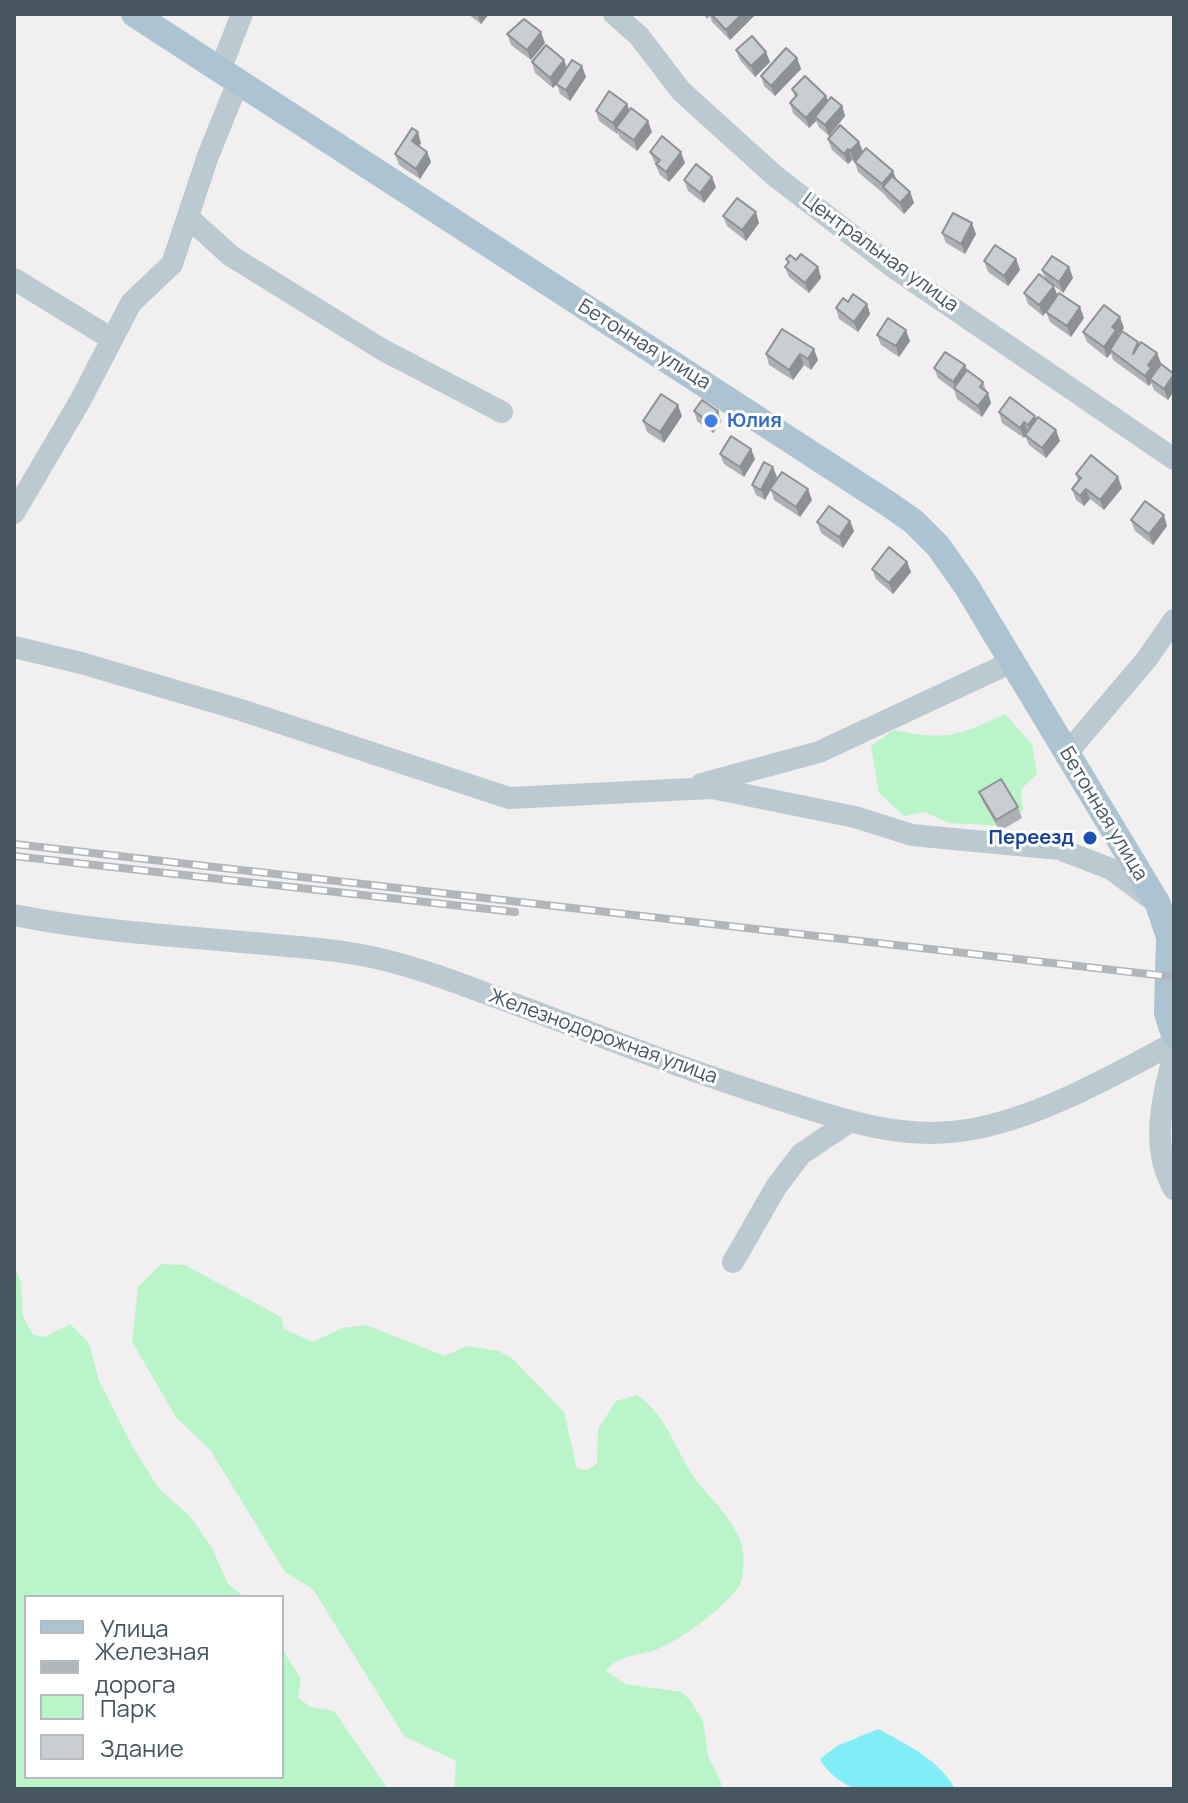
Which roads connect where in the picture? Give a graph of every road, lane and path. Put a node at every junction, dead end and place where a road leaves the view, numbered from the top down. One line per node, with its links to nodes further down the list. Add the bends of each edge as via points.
1 (134, 14): 4 (main road, Бетонная улица)
2 (242, 14): 4 (street)
3 (614, 14): 9 (street, Центральная улица, via 639,36 681,91 775,176 897,270)
4 (229, 76): 5 (street); 13 (main road, Бетонная улица, via 913,521 952,564)
5 (189, 218): 7 (street, via 172,264 131,303); 8 (street, via 231,256 383,350)
6 (14, 279): 7 (street)
7 (112, 339): 10 (street)
8 (502, 412)
9 (1174, 459)
10 (14, 513)
11 (1174, 620): 14 (street)
12 (14, 647): 15 (street, via 241,710 509,798)
13 (1012, 662): 14 (main road, Бетонная улица); 15 (street, via 819,752)
14 (1067, 753): 16 (main road, Бетонная улица)
15 (684, 789): 16 (street, via 712,788 855,817 912,835 1059,849 1111,869)
16 (1162, 914): 18 (main road, via 1169,937 1167,1013)
17 (14, 915): 21 (street, Железнодорожная улица, via 97,929 378,958)
18 (1174, 1035)
19 (1174, 1043): 21 (street, Железнодорожная улица, via 1035,1110 968,1130 934,1134)
20 (1174, 1055): 22 (street, via 1160,1135 1166,1175)
21 (849, 1122): 23 (street, via 801,1154)
22 (1174, 1189)
23 (733, 1262)

